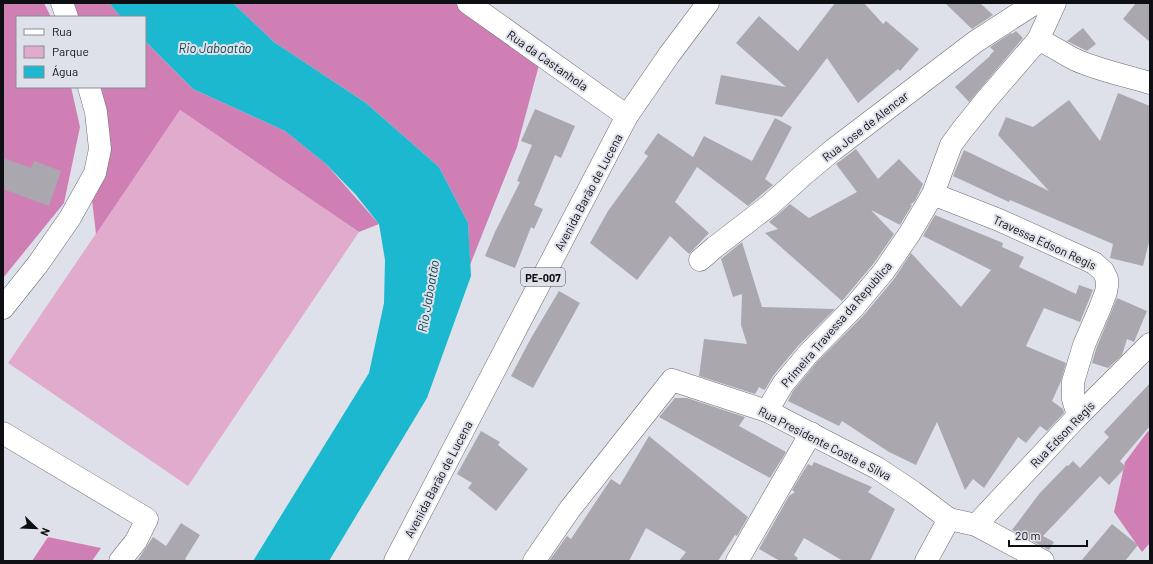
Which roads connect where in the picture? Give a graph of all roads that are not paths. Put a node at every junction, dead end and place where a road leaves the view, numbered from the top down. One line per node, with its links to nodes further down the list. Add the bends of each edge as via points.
1 (62, 3): 5 (street)
2 (468, 3): 9 (street, Rua da Castanhola)
3 (708, 3): 9 (street, Avenida Barão de Lucena / PE-007)
4 (1049, 4): 6 (street, Primeira Travessa da Republica); 11 (street, Rua Jose de Alencar, via 1029,7 975,42 833,150 771,204)
5 (66, 16)
6 (1038, 40): 7 (street, via 1077,60); 10 (street, Primeira Travessa da Republica, via 962,130 952,145)
7 (1150, 83)
8 (89, 88): 12 (street, via 96,112 100,149 95,173 70,218)
9 (627, 116): 21 (street, Avenida Barão de Lucena / PE-007)
10 (933, 194): 14 (street, Primeira Travessa da Republica, via 884,271 854,307 808,354 783,384); 15 (street, Travessa Edson Regis, via 1081,257 1103,271 1107,278 1106,292 1084,345 1073,382 1073,399)
11 (700, 260)
12 (3, 308)
13 (1150, 344): 15 (street, Rua Edson Regis)
14 (767, 411): 17 (street, Rua Presidente Costa e Silva); 22 (street, Rua Presidente Costa e Silva, via 672,380 570,509)
15 (1078, 416): 19 (street, Rua Edson Regis)
16 (3, 432): 20 (street, via 147,519 136,541)
17 (811, 433): 18 (street, Rua Presidente Costa e Silva, via 877,468); 23 (street)
18 (949, 519): 19 (street, Rua Presidente Costa e Silva); 24 (street)
19 (976, 525): 25 (street, Rua Presidente Costa e Silva)
20 (120, 561)
21 (395, 561)
22 (534, 561)
23 (737, 561)
24 (926, 561)
25 (1043, 561)

